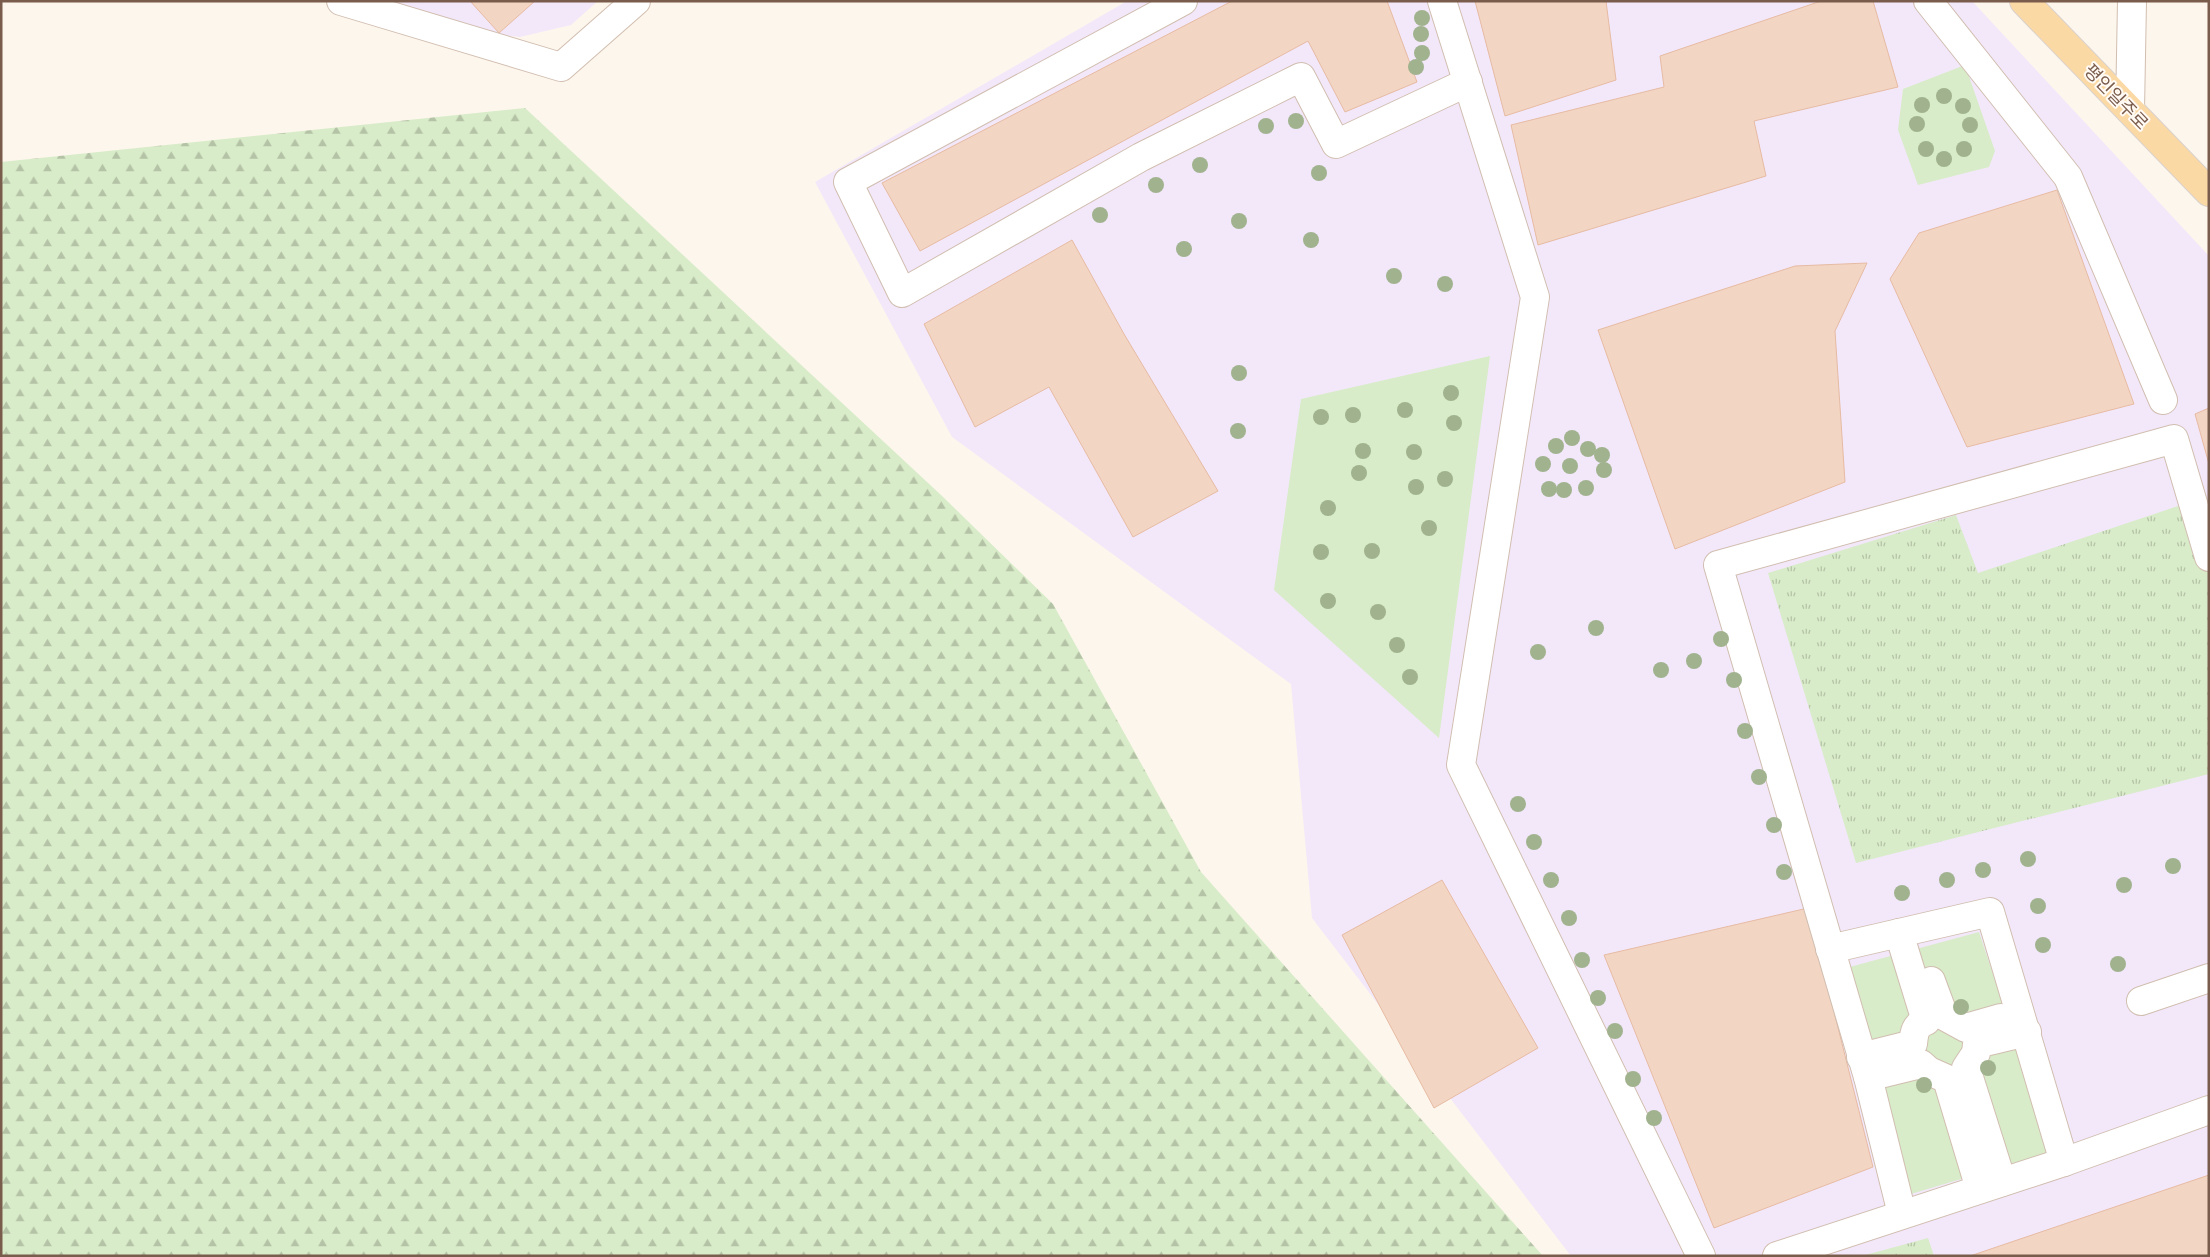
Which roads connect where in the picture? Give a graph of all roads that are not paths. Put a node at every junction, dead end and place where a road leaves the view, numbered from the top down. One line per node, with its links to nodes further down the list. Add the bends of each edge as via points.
1 (341, 1): 2 (street, via 561,67)
2 (636, 1)
3 (1183, 1): 8 (street, via 848,182 902,293 1141,157 1301,77 1336,144)
4 (1442, 1): 8 (street)
5 (1928, 1): 11 (street, via 2068,177)
6 (2024, 1): 9 (main road, 평인일주로)
7 (2132, 1): 9 (street)
8 (1468, 82): 23 (street, via 1535,297 1461,765)
9 (2130, 110): 10 (main road, 평인일주로)
10 (2209, 192)
11 (2163, 400)
12 (2209, 557): 14 (street, via 2174,439 1718,565)
13 (1906, 931): 14 (street); 17 (street, via 1944,1016 1966,1028 2002,1018); 17 (street, via 1990,912); 18 (street, via 1926,1021 1919,1024 1914,1032 1913,1044)
14 (1830, 949): 18 (street)
15 (2209, 978): 16 (street)
16 (2141, 1001)
17 (2024, 1021): 20 (street); 21 (street, via 1977,1044 1976,1053 1966,1068)
18 (1865, 1067): 21 (street, via 1921,1064 1928,1071 1947,1079); 22 (street)
19 (2209, 1110): 20 (street)
20 (2064, 1162): 21 (street)
21 (1991, 1185): 22 (street)
22 (1902, 1214): 24 (street)
23 (1702, 1256)
24 (1777, 1256)

